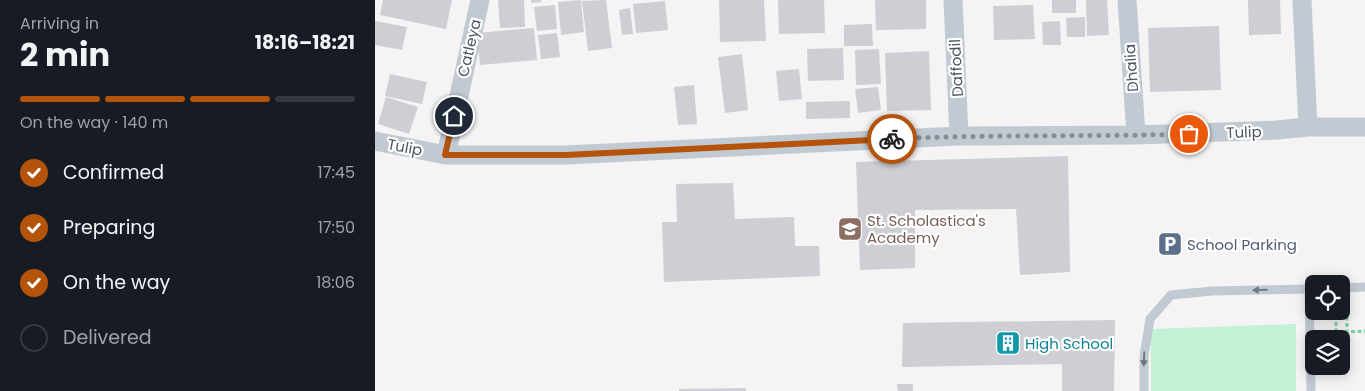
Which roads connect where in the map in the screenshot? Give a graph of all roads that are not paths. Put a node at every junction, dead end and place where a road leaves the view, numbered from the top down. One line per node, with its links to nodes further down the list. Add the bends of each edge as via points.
1 (480, 0): 10 (street, Catleya)
2 (953, 0): 8 (street, Daffodil)
3 (1127, 0): 7 (street, Dhalia)
4 (1303, 0): 6 (street)
5 (1365, 126): 6 (street, Tulip)
6 (1308, 127): 7 (street, Tulip)
7 (1136, 135): 8 (street, Tulip)
8 (959, 136): 10 (street, Tulip, via 566,155)
9 (375, 141): 10 (street, Tulip)
10 (445, 155)
11 (1365, 287): 12 (lane)
12 (1350, 288)
13 (1305, 289): 15 (lane, one-way to 15, via 1212,290 1171,295 1150,319 1143,356)
14 (1311, 320): 16 (lane)
15 (1144, 391)
16 (1311, 391)

